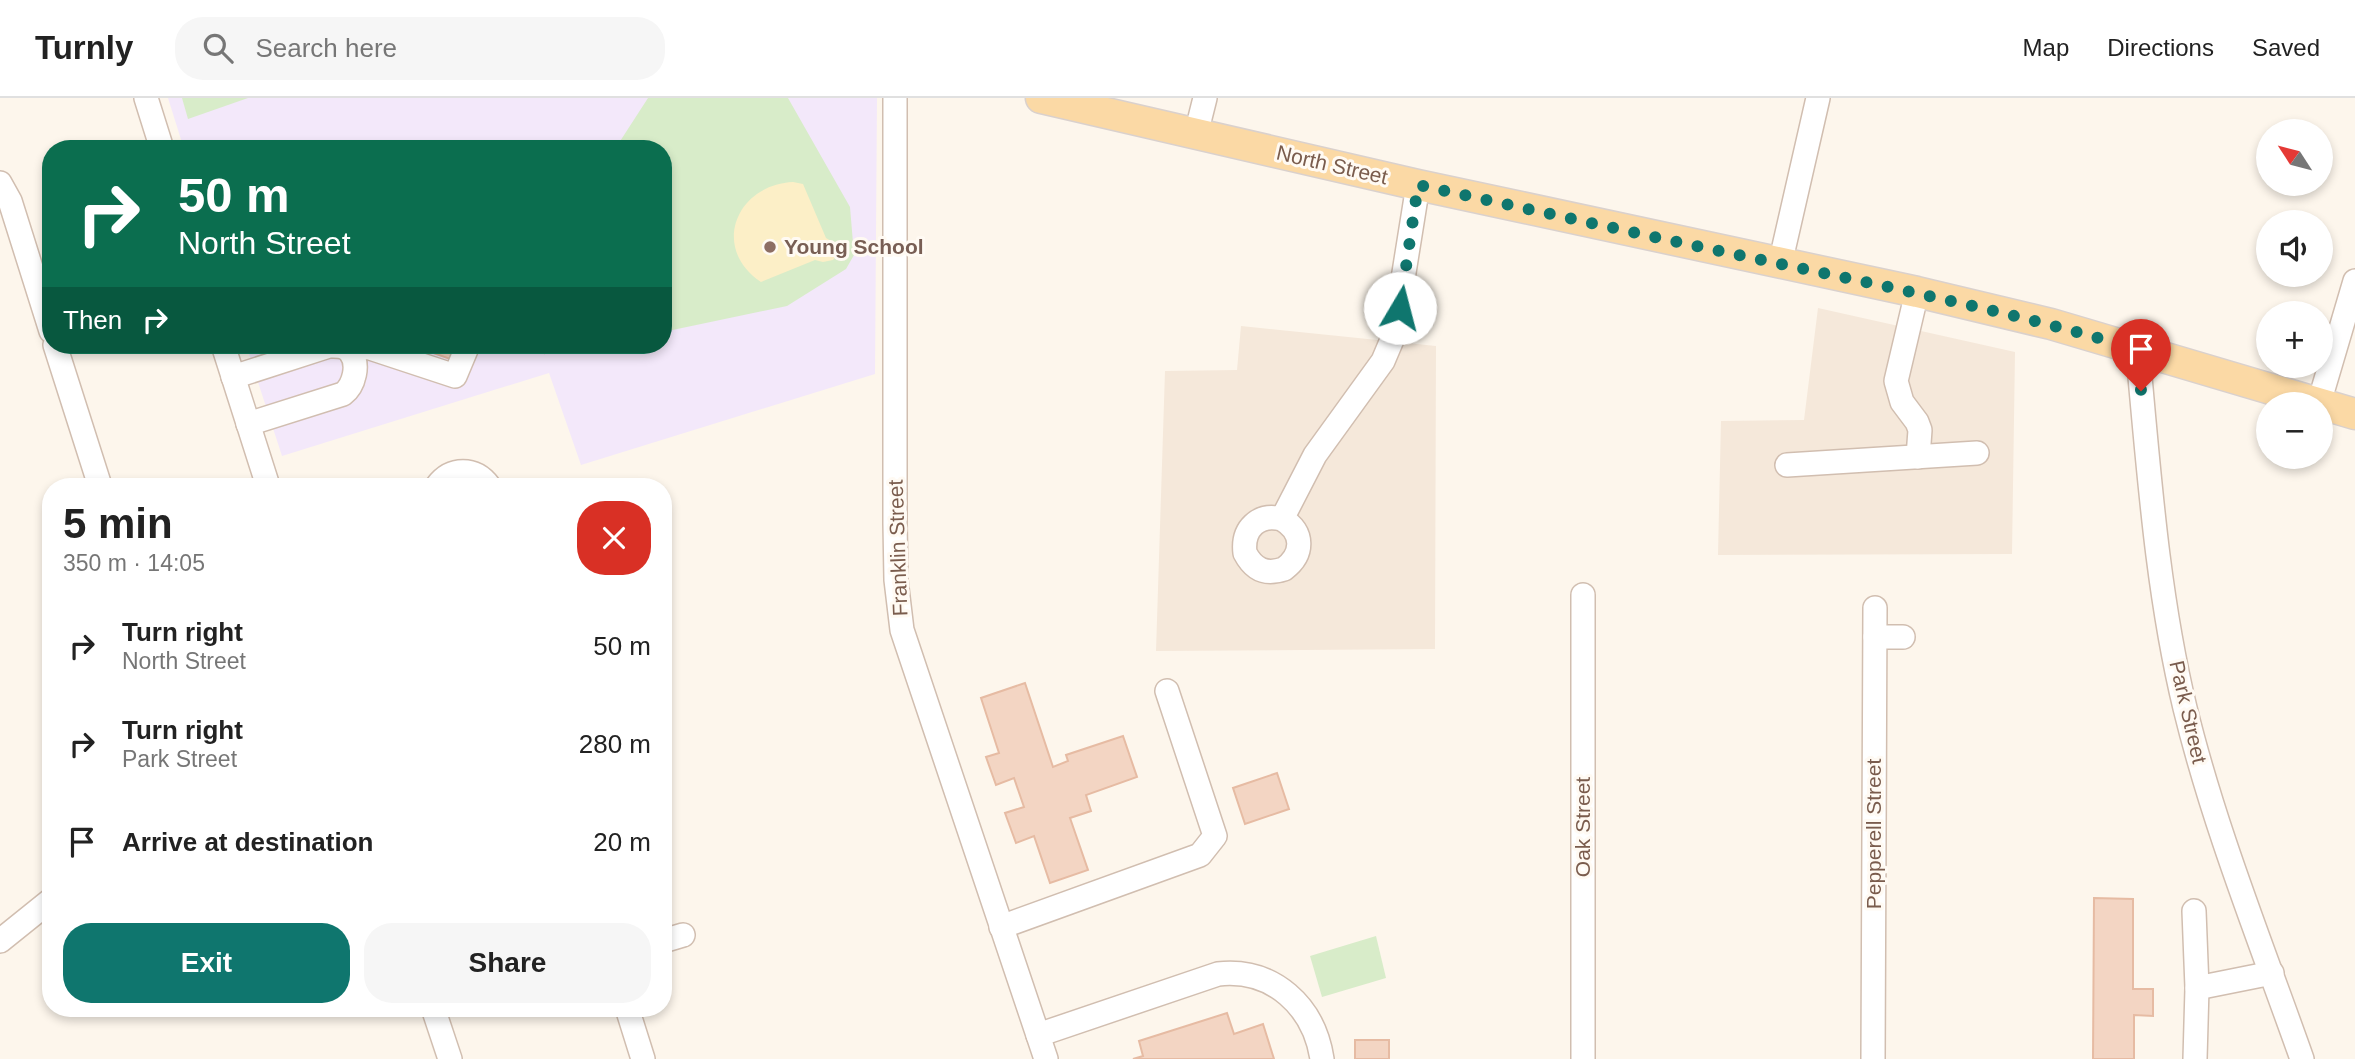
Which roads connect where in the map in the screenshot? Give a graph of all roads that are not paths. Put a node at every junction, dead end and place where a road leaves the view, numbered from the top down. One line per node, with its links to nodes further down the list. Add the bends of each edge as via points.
1 (146, 98): 7 (street)
2 (895, 98): 42 (street, Franklin Street, via 899,609 918,681)
3 (1041, 98): 6 (main road, North Street)
4 (1205, 98): 6 (street)
5 (1818, 98): 10 (street)
6 (1196, 134): 9 (main road, North Street)
7 (159, 140)
8 (0, 183): 13 (street)
9 (1418, 185): 10 (main road, North Street); 34 (street, via 1394,335 1364,390 1315,455)
10 (1780, 264): 12 (main road, North Street)
11 (2355, 281): 23 (street)
12 (1917, 292): 14 (main road, North Street); 28 (street, via 1896,381 1902,402 1920,430)
13 (42, 302)
14 (2143, 351): 22 (main road, North Street); 44 (street, Park Street, via 2140,377 2161,579 2184,704 2204,779)
15 (58, 354): 30 (street)
16 (226, 354): 21 (street)
17 (283, 354): 21 (street)
18 (351, 354): 26 (street, via 354,381 343,394)
19 (388, 354): 20 (street, via 455,376)
20 (464, 354)
21 (233, 377): 26 (street)
22 (2282, 392)
23 (2322, 392)
24 (2333, 408): 25 (main road, North Street)
25 (2355, 415)
26 (248, 424): 31 (street)
27 (1977, 453): 28 (street)
28 (1918, 457): 29 (street)
29 (1787, 465)
30 (97, 478)
31 (265, 478)
32 (444, 478): 33 (street, via 463,471)
33 (482, 478)
34 (1282, 519)
35 (1583, 595): 53 (street, Oak Street)
36 (1875, 608): 37 (street, Pepperell Street)
37 (1874, 637): 38 (street); 54 (street, Pepperell Street)
38 (1903, 637)
39 (1167, 691): 42 (street, via 1215,836 1200,855)
40 (42, 907): 43 (street)
41 (2194, 911): 45 (street)
42 (1001, 927): 48 (street, Franklin Street)
43 (0, 942)
44 (2272, 973): 45 (street); 56 (street, Park Street)
45 (2197, 988): 55 (street)
46 (441, 1017): 49 (street)
47 (630, 1017): 50 (street)
48 (1038, 1035): 51 (street, Franklin Street); 52 (street, via 1218,974 1234,973 1267,981 1298,1004 1317,1033)
49 (450, 1059)
50 (643, 1059)
51 (1046, 1059)
52 (1322, 1059)
53 (1583, 1059)
54 (1873, 1059)
55 (2195, 1059)
56 (2302, 1059)

